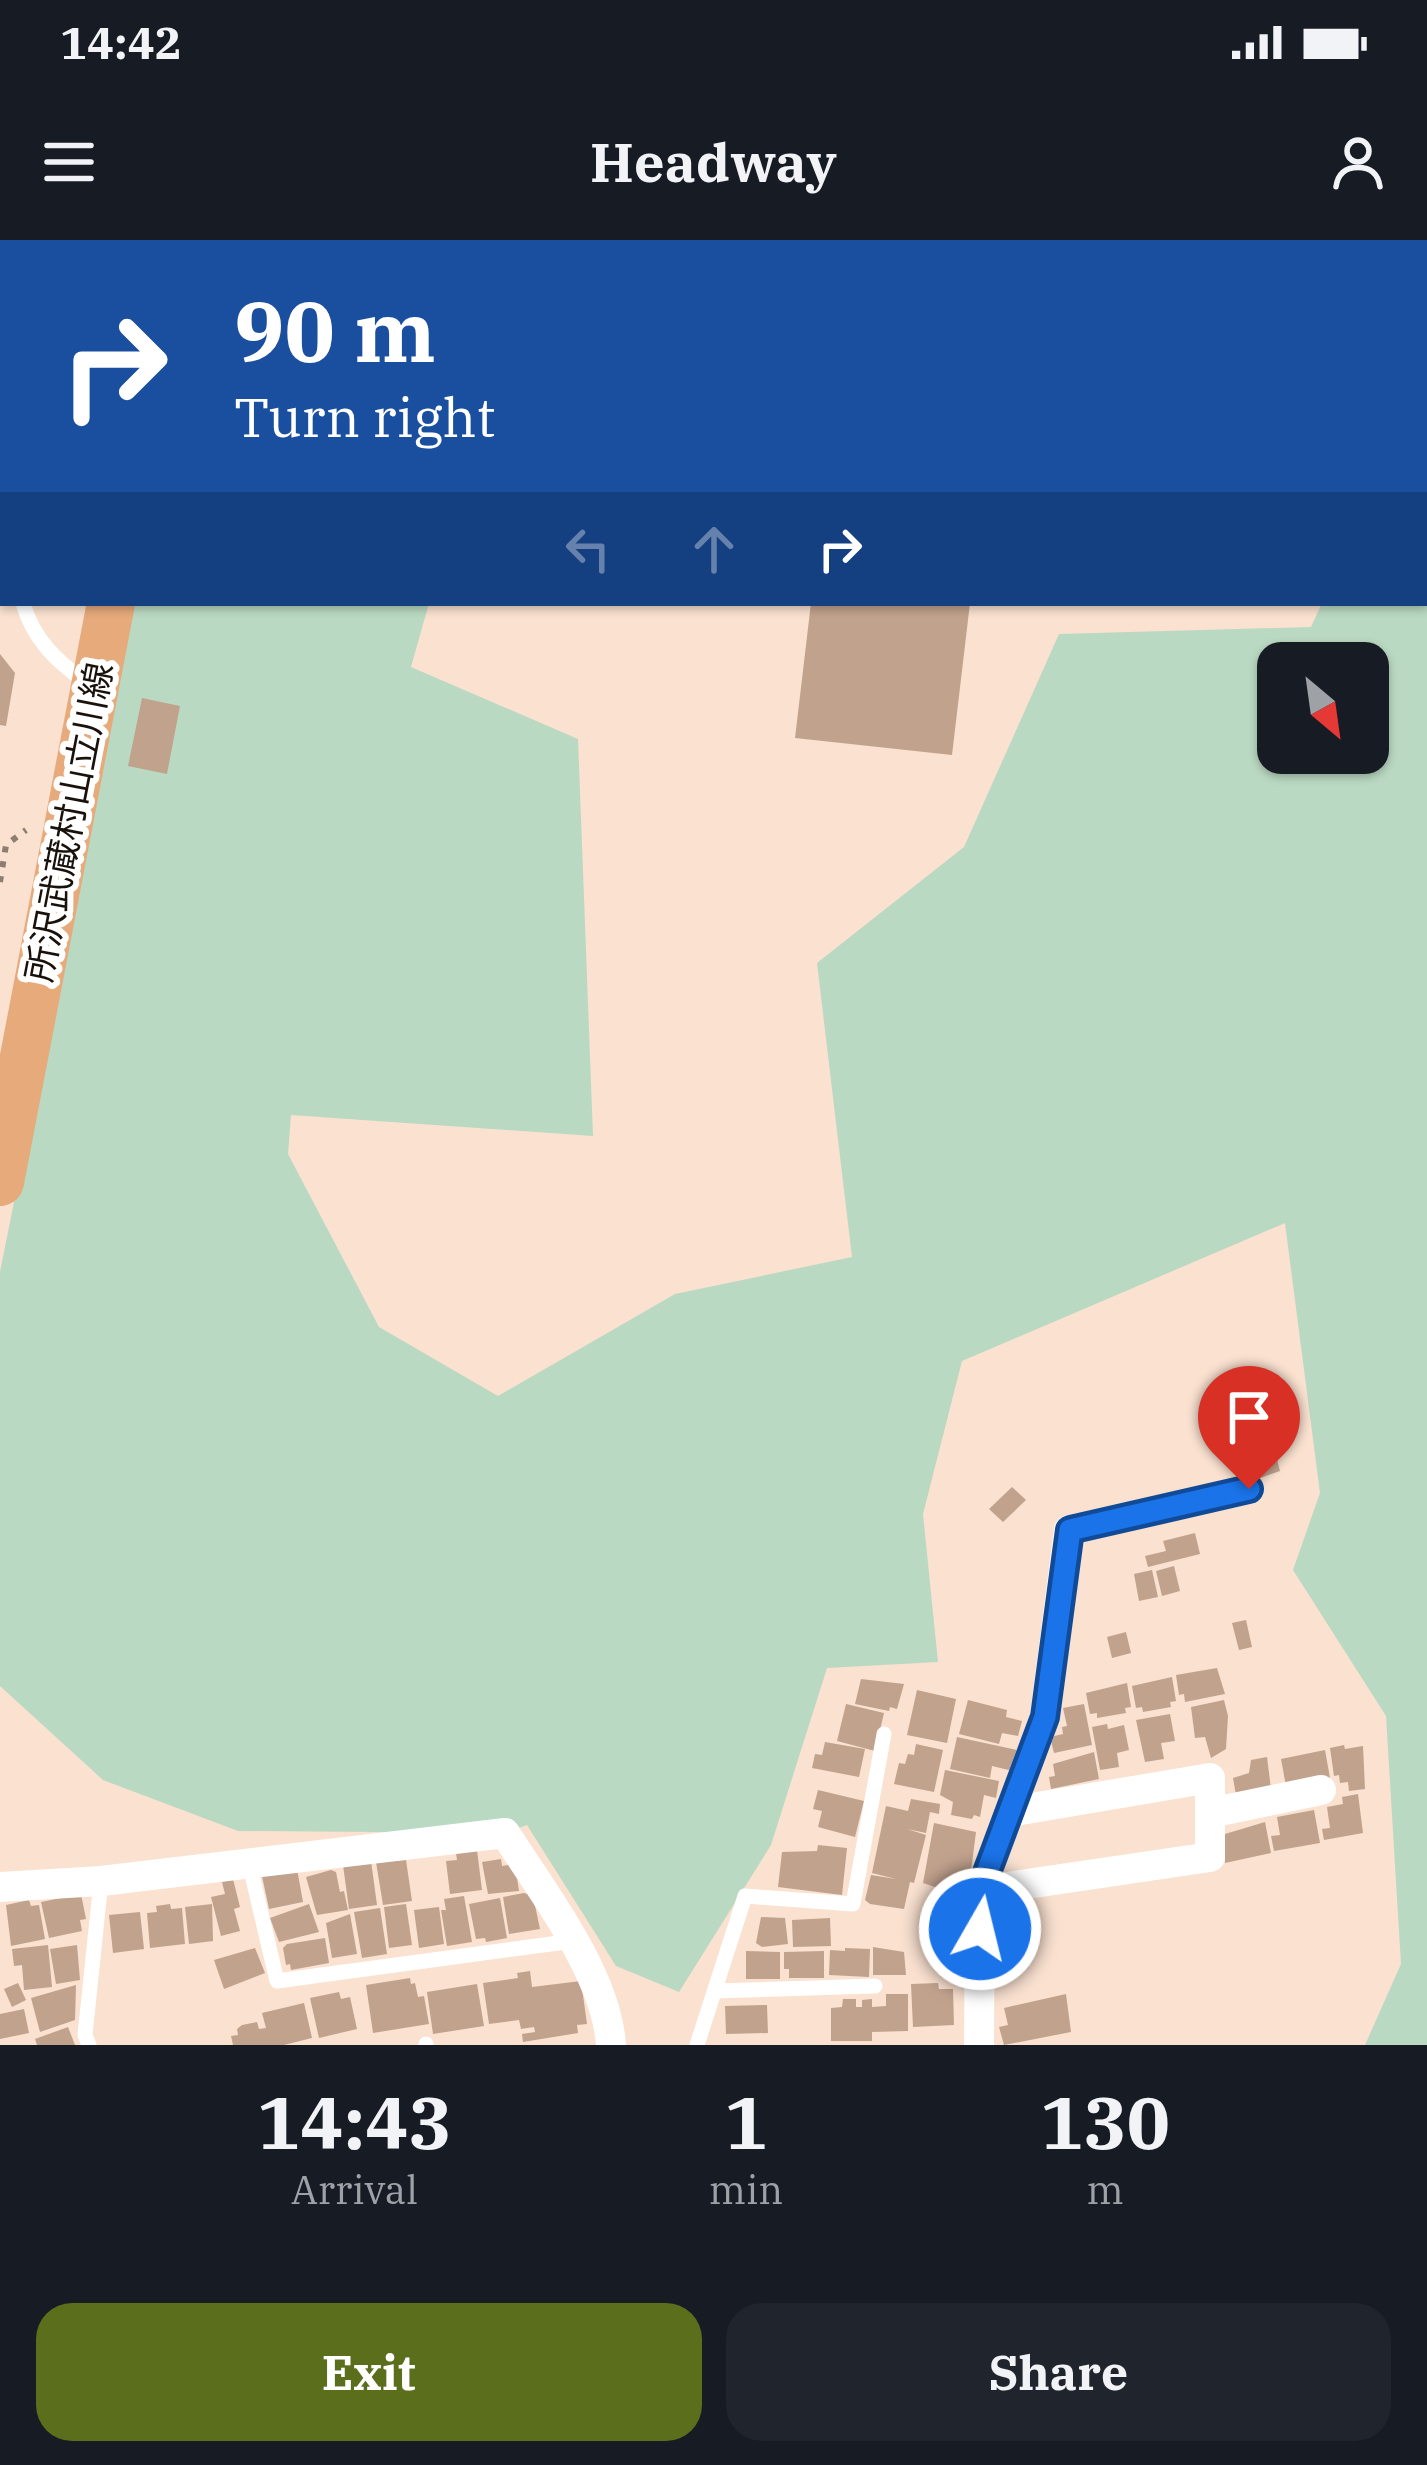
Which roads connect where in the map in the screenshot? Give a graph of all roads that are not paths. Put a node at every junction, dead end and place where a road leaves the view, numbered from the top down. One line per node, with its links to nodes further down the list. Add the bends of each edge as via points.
1 (24, 606): 3 (lane, via 57,662)
2 (110, 606): 3 (main road, 所沢武蔵村山立川線)
3 (94, 688): 4 (main road, 所沢武蔵村山立川線)
4 (0, 1181)
5 (1249, 1489): 6 (lane)
6 (1070, 1530): 9 (street, via 1045,1717)
7 (884, 1734): 17 (lane, via 853,1904 745,1897)
8 (1322, 1790): 10 (street)
9 (1009, 1812): 10 (street, via 1210,1778); 14 (street)
10 (1210, 1813): 14 (street, via 1210,1857)
11 (249, 1862): 12 (street); 15 (street, via 505,1833); 15 (lane, via 277,1981)
12 (100, 1881): 13 (street); 18 (lane)
13 (0, 1887)
14 (980, 1891): 21 (street)
15 (573, 1941): 19 (street, via 609,2018)
16 (874, 1986): 17 (lane)
17 (715, 1991): 20 (lane)
18 (89, 2045)
19 (610, 2045)
20 (698, 2045)
21 (979, 2045)

